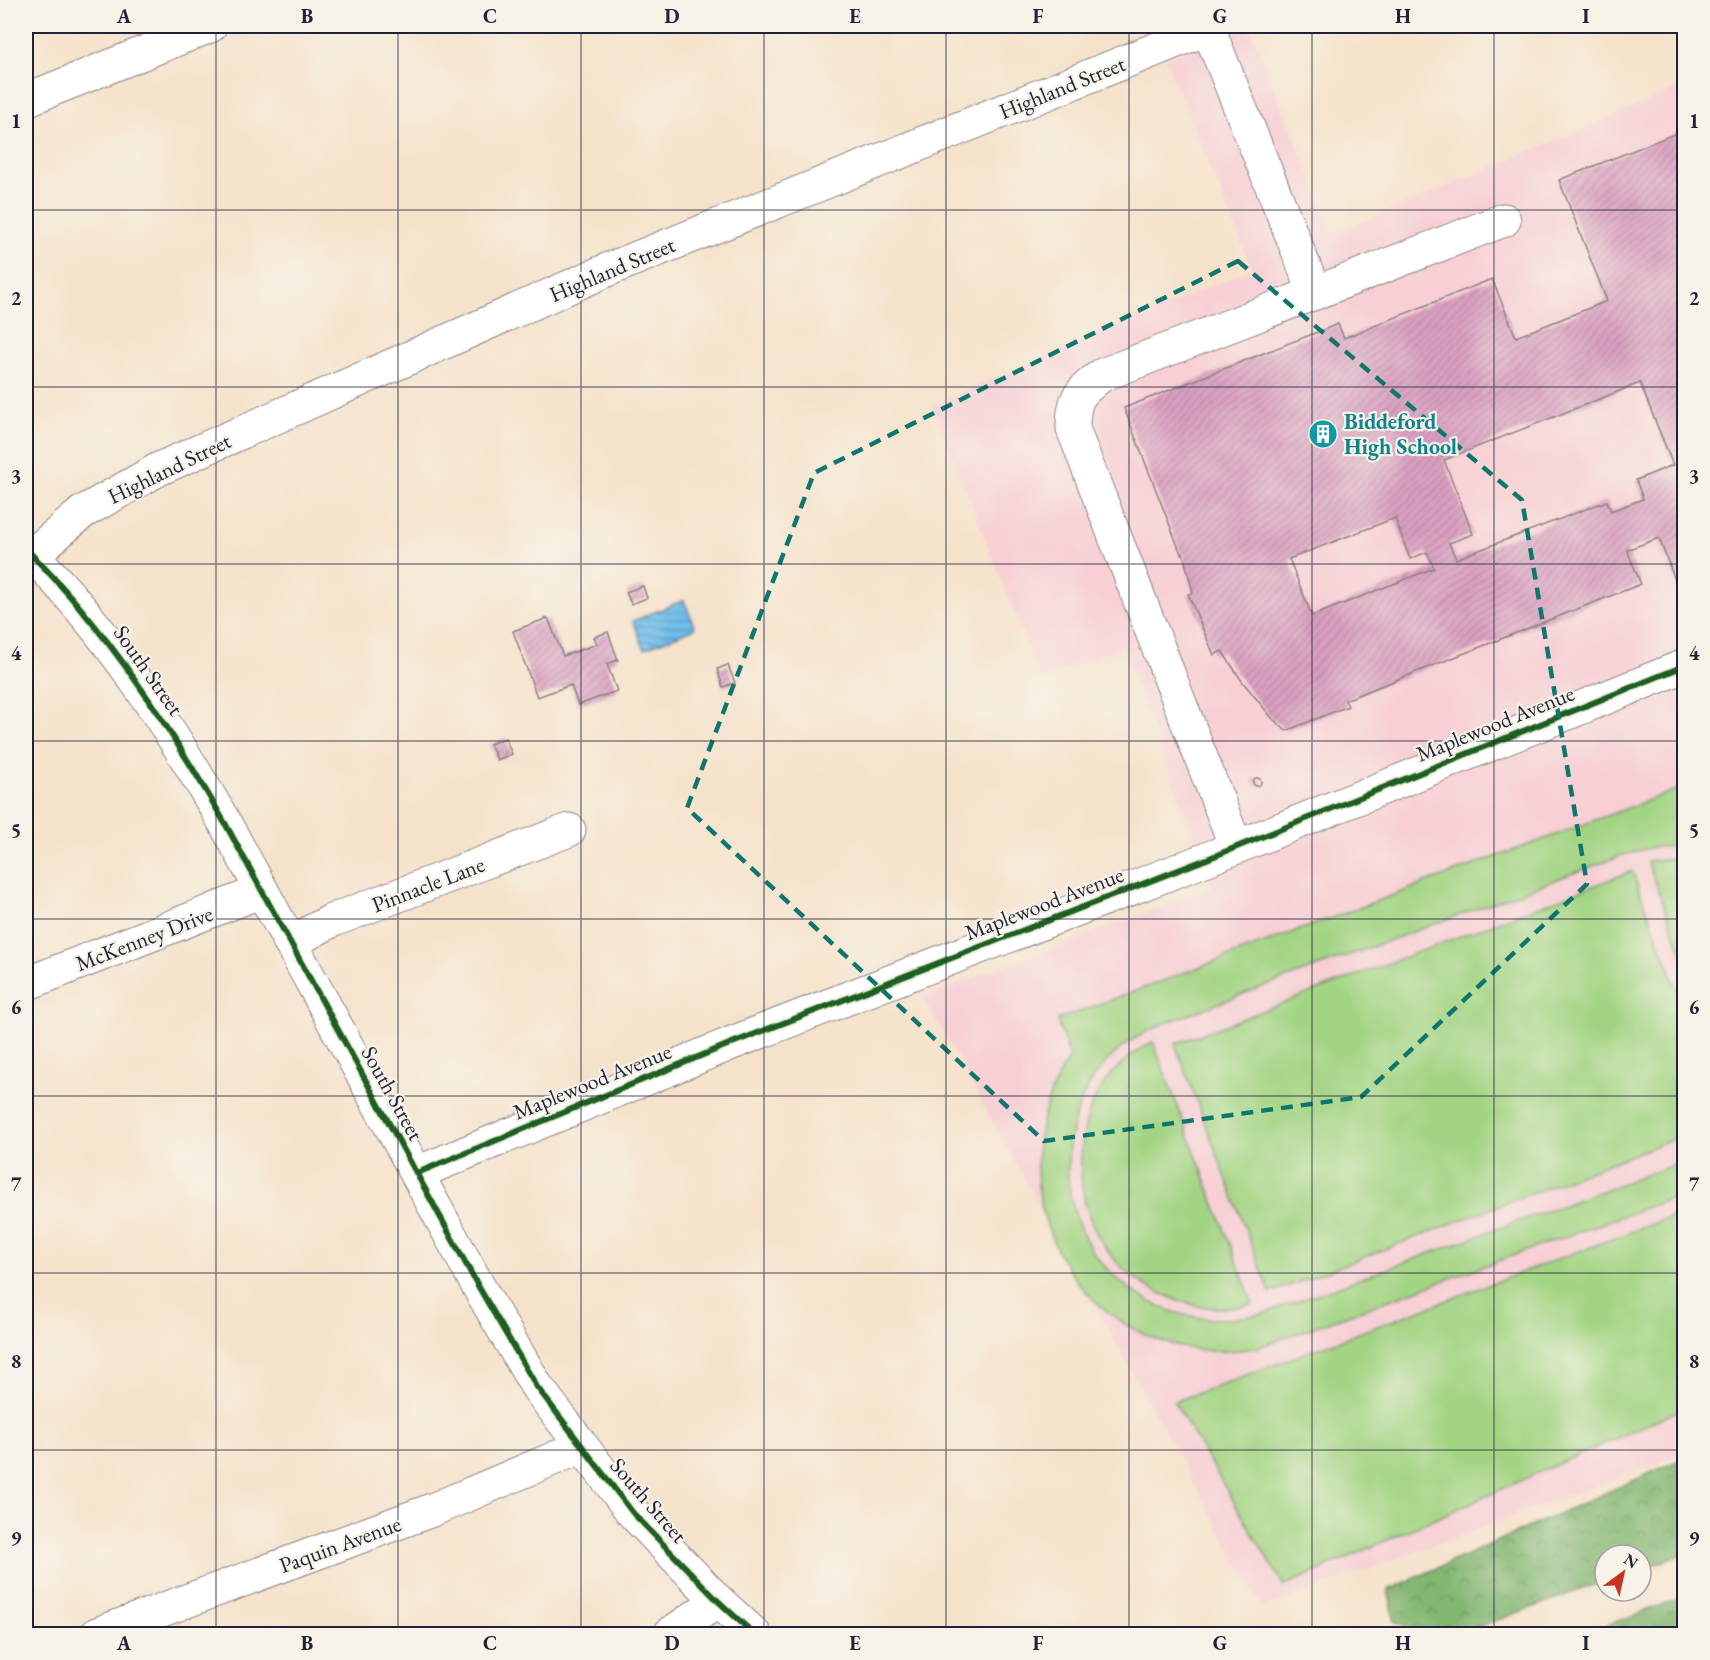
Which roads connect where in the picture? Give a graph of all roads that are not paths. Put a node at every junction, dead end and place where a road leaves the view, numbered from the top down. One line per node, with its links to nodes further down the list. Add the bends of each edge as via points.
1 (210, 26): 3 (street)
2 (1211, 27): 5 (street); 6 (street, Highland Street, via 607,270 159,469 84,512)
3 (26, 100)
4 (1504, 220): 5 (street)
5 (1315, 293): 9 (street, via 1102,375 1076,399 1073,416 1073,429)
6 (29, 552): 10 (street, South Street, via 93,622 145,693)
7 (1684, 666): 9 (street, Maplewood Avenue)
8 (569, 830): 11 (street, Pinnacle Lane, via 332,921)
9 (1236, 847): 13 (street, Maplewood Avenue, via 732,1043)
10 (262, 891): 11 (street, South Street); 12 (street, McKenney Drive)
11 (290, 943): 13 (street, South Street)
12 (26, 984)
13 (417, 1173): 14 (street, South Street, via 523,1365)
14 (581, 1448): 15 (street, South Street, via 633,1514); 16 (street, Paquin Avenue, via 432,1510)
15 (718, 1601): 17 (street); 18 (street, South Street)
16 (97, 1635)
17 (670, 1635)
18 (754, 1635)

